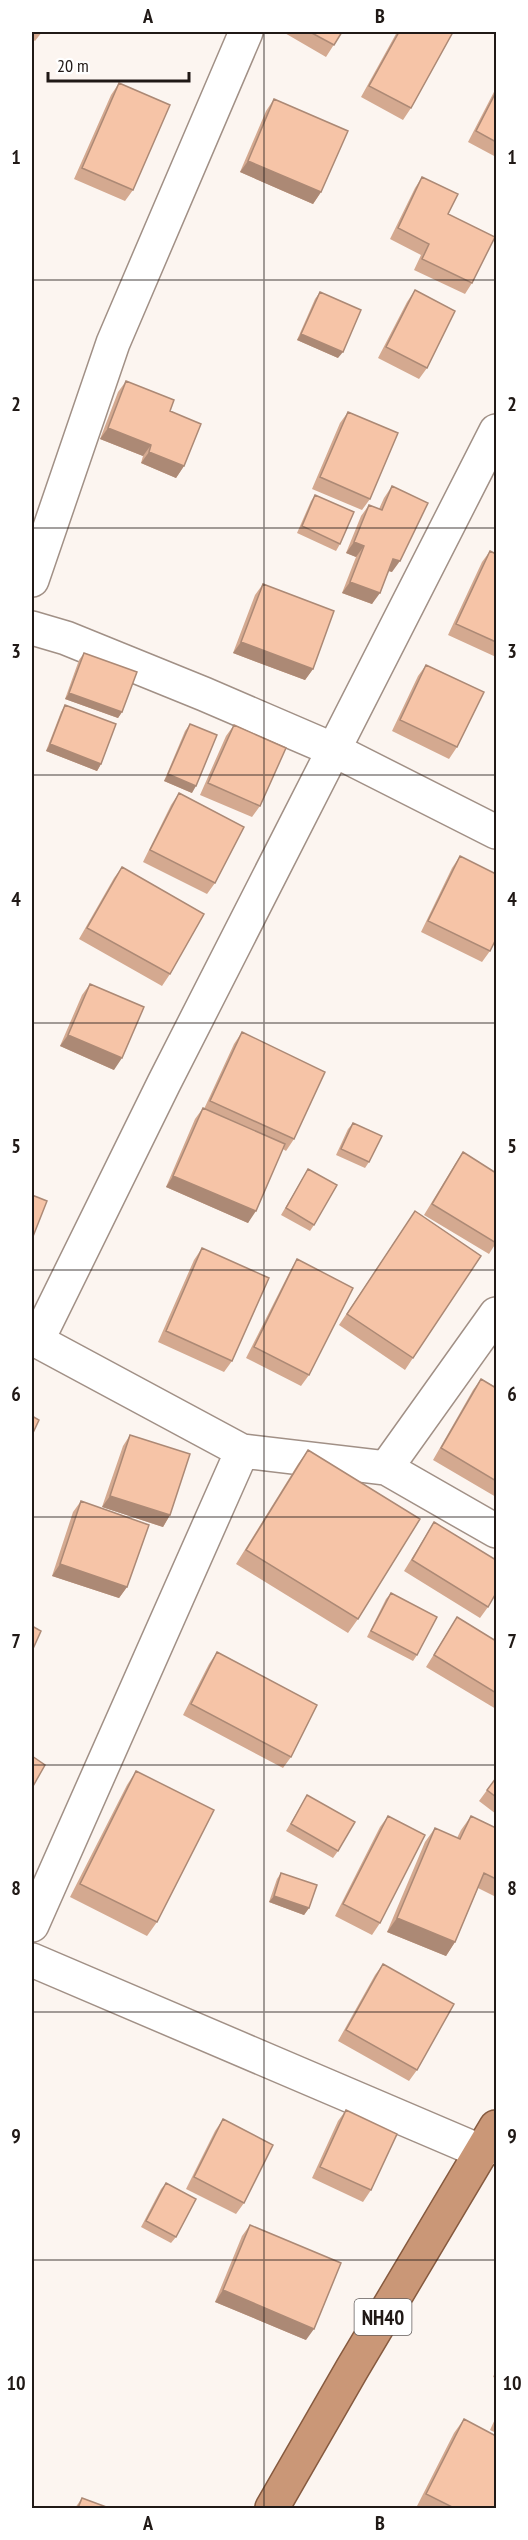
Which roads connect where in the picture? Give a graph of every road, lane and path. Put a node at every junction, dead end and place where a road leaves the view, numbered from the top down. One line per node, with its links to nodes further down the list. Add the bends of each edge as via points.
1 (246, 32): 3 (street, via 113,343)
2 (496, 430): 5 (street)
3 (32, 580)
4 (32, 628): 5 (street, via 66,638)
5 (334, 750): 6 (street); 8 (street)
6 (496, 832)
7 (496, 1314): 10 (street)
8 (34, 1340): 9 (street)
9 (242, 1450): 10 (street); 12 (street)
10 (386, 1468): 11 (street)
11 (496, 1531)
12 (32, 1925)
13 (32, 1960): 14 (street)
14 (489, 2140): 15 (highway, NH40)
15 (272, 2508)

